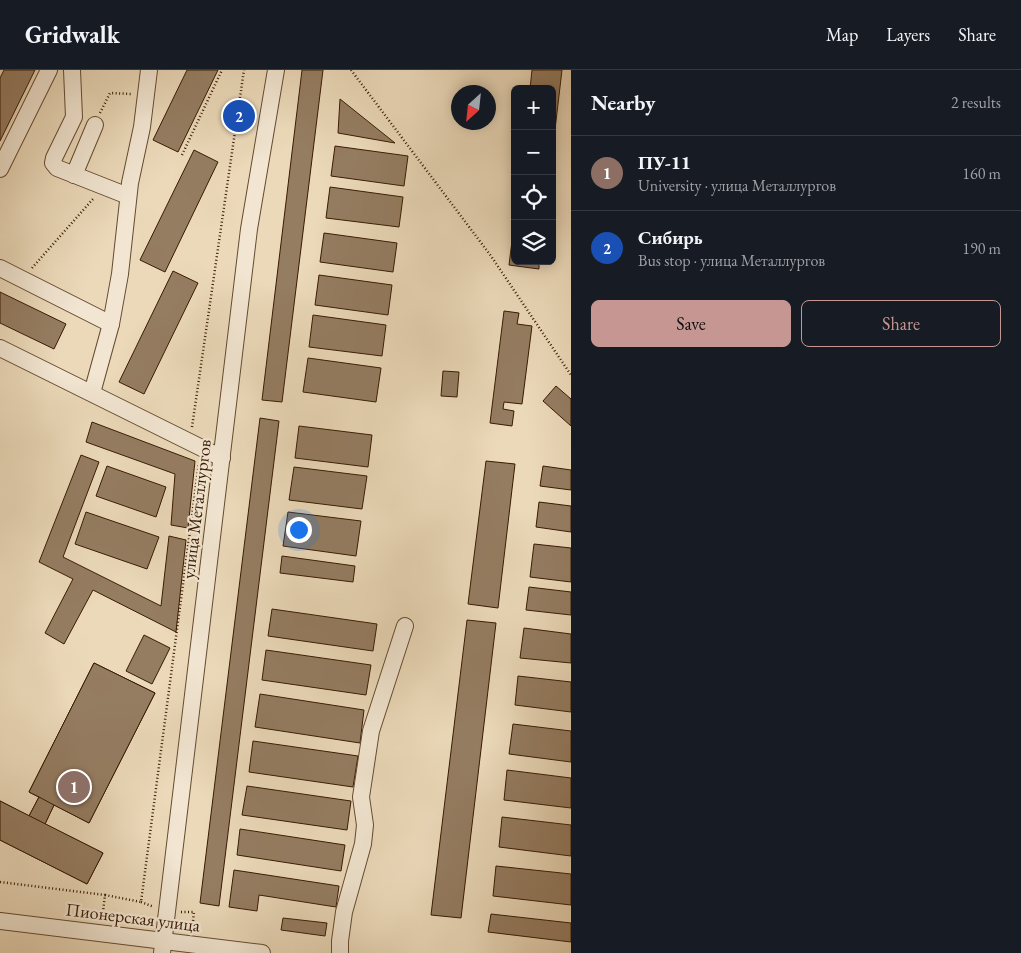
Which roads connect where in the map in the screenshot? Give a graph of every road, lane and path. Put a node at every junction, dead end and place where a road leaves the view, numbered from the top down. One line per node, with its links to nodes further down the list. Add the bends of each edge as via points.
1 (49, 70): 11 (street)
2 (72, 70): 12 (street, via 74,117 53,163)
3 (150, 70): 8 (street)
4 (222, 70): 10 (path)
5 (244, 70): 21 (path)
6 (276, 70): 22 (street, улица Металлургов, via 249,228)
7 (351, 70): 19 (path, via 491,256)
8 (146, 94): 9 (path, via 110,93); 14 (street)
9 (95, 125): 12 (street)
10 (182, 155)
11 (0, 169)
12 (74, 175): 13 (street)
13 (104, 187): 14 (street); 16 (path)
14 (128, 196): 17 (street)
15 (0, 268): 16 (street)
16 (22, 280): 17 (street)
17 (111, 324): 20 (street)
18 (0, 348): 20 (street)
19 (571, 375)
20 (92, 393): 21 (street)
21 (190, 442): 22 (street); 25 (path, via 199,463 141,902)
22 (222, 458): 28 (street, улица Металлургов)
23 (405, 626): 30 (street, via 371,730 361,797 365,825 363,844 344,912)
24 (0, 882): 25 (path)
25 (105, 895): 27 (path)
26 (0, 922): 27 (street, Пионерская улица)
27 (100, 934): 28 (street, Пионерская улица)
28 (162, 947): 29 (street, Пионерская улица)
29 (262, 953)
30 (340, 953)

